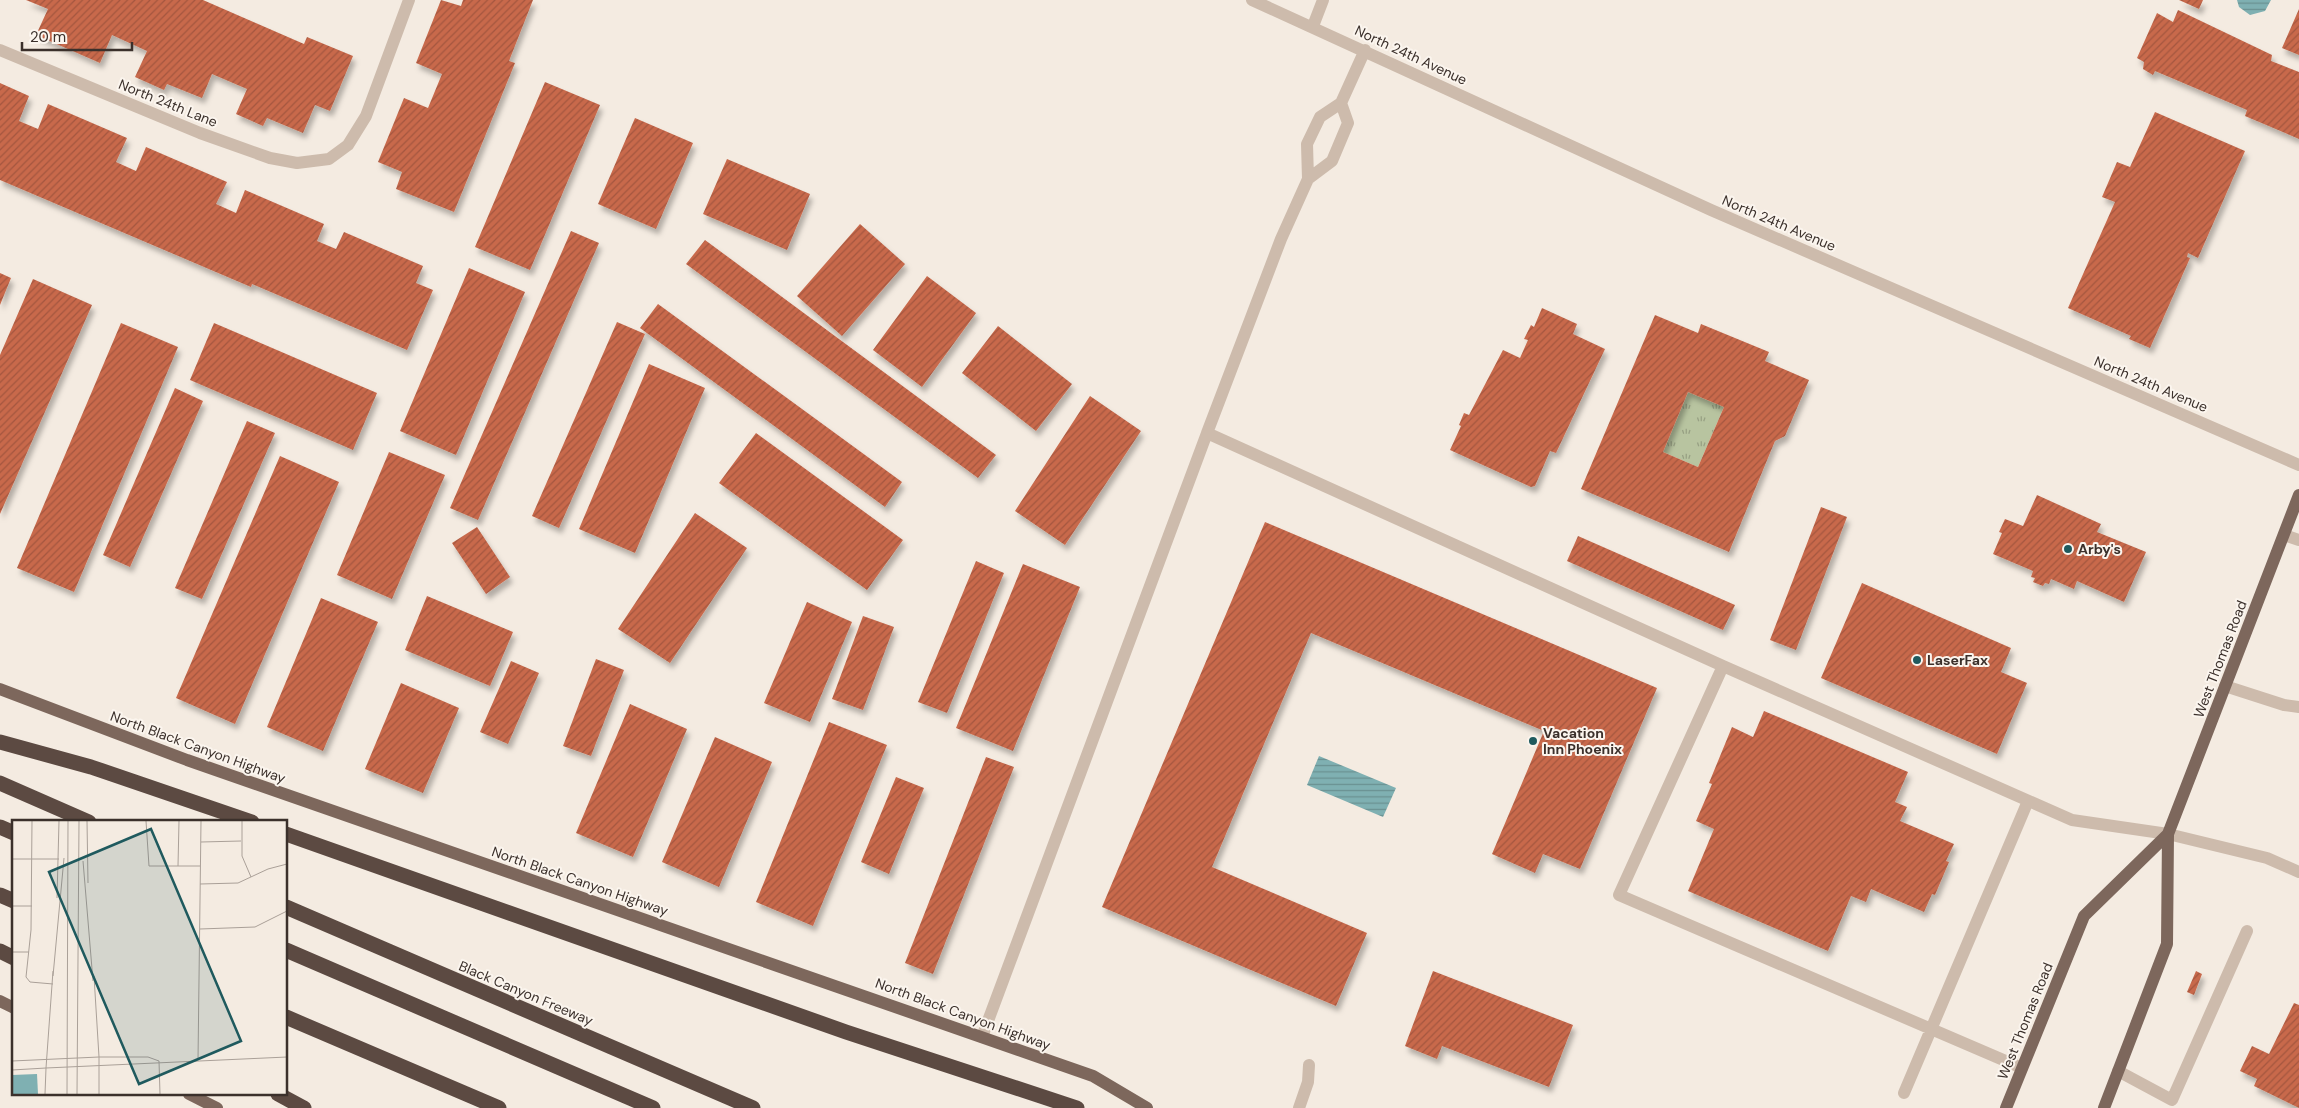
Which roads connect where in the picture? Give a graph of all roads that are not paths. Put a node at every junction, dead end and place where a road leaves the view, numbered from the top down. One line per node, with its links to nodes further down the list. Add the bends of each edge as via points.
1 (409, 0): 5 (street, North 24th Lane, via 366,116 348,146 329,159 297,163 270,158 200,133)
2 (1252, 0): 4 (street, North 24th Avenue)
3 (1323, 0): 4 (street)
4 (1312, 26): 6 (street, North 24th Avenue)
5 (0, 50)
6 (1364, 50): 7 (street); 10 (street, North 24th Avenue, via 1711,210)
7 (1341, 103): 8 (street, via 1320,118 1307,144); 8 (street, via 1348,123 1332,161)
8 (1308, 179): 9 (street, via 1281,239)
9 (1207, 433): 14 (street); 39 (street)
10 (2299, 465)
11 (2299, 496): 12 (main road, West Thomas Road)
12 (2284, 535): 13 (street); 15 (main road, West Thomas Road)
13 (2299, 540)
14 (1723, 666): 20 (street); 38 (street, via 1618,895)
15 (2225, 686): 17 (street); 25 (main road, West Thomas Road)
16 (0, 689): 39 (main road, North Black Canyon Highway, via 187,760)
17 (2299, 707)
18 (0, 742): 22 (highway, via 91,767)
19 (0, 783): 21 (highway)
20 (2028, 801): 25 (street, via 2072,820); 38 (street)
21 (84, 820)
22 (246, 820)
23 (0, 827): 24 (highway)
24 (12, 832)
25 (2168, 834): 27 (street, via 2267,858); 41 (main road, West Thomas Road, via 2084,916); 42 (main road, West Thomas Road, via 2168,944)
26 (288, 835): 51 (highway, via 837,1029)
27 (2299, 872)
28 (0, 895): 29 (highway)
29 (12, 900)
30 (288, 908): 50 (highway, Black Canyon Freeway)
31 (2246, 931): 42 (street, via 2172,1100)
32 (0, 951): 34 (highway)
33 (288, 951): 49 (highway)
34 (12, 957)
35 (0, 1001): 36 (main road)
36 (12, 1007)
37 (288, 1019): 48 (highway)
38 (1930, 1029): 41 (street); 43 (street)
39 (982, 1037): 52 (main road, North Black Canyon Highway, via 1093,1076)
40 (1309, 1065): 53 (street, via 1308,1082)
41 (2022, 1068): 54 (main road, West Thomas Road)
42 (2118, 1071): 55 (main road, West Thomas Road)
43 (1904, 1092)
44 (193, 1096): 46 (main road)
45 (282, 1096): 47 (highway)
46 (217, 1108)
47 (304, 1108)
48 (498, 1108)
49 (653, 1108)
50 (753, 1108)
51 (1077, 1108)
52 (1147, 1108)
53 (1299, 1108)
54 (2006, 1108)
55 (2104, 1108)

